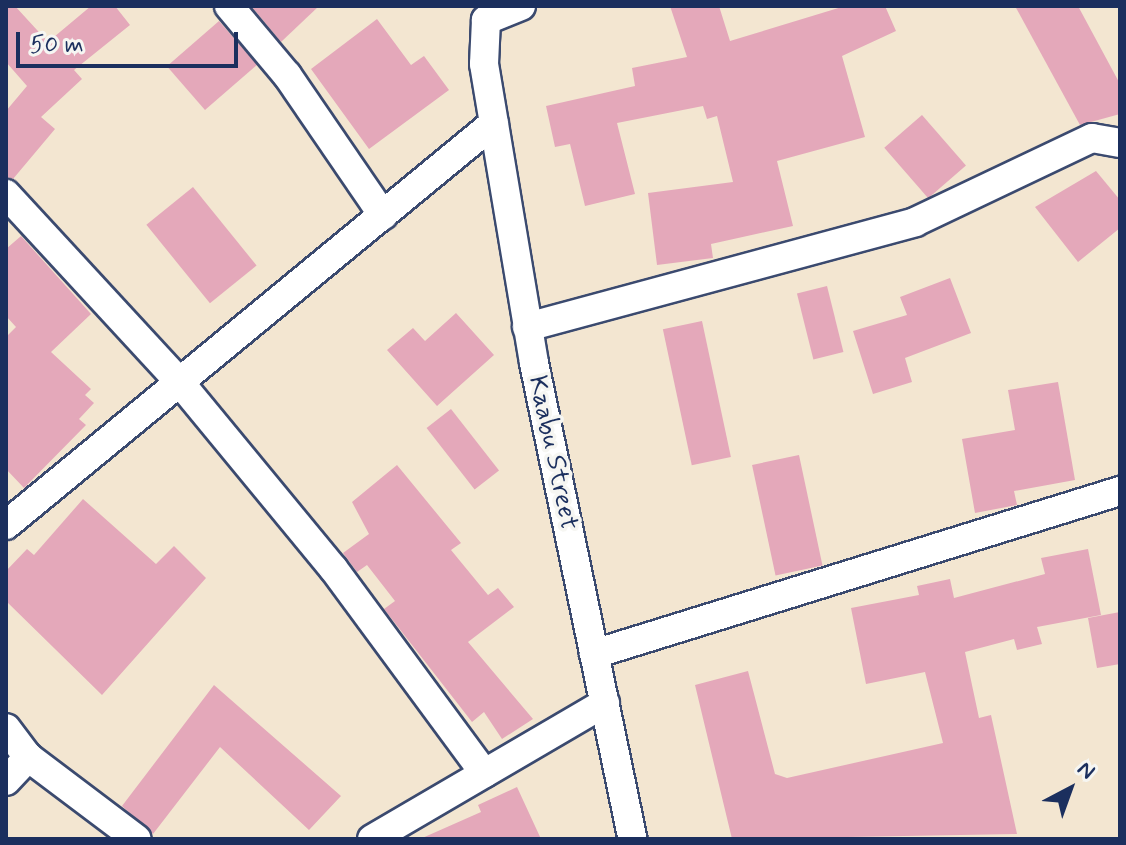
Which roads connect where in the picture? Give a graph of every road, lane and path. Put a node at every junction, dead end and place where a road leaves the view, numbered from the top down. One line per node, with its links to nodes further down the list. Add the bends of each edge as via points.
1 (229, 6): 6 (street, via 287,75)
2 (521, 6): 3 (street, Kaabu Street, via 486,20 484,64)
3 (494, 123): 6 (street); 7 (street, Kaabu Street)
4 (1120, 143): 7 (street, via 1092,138 915,222)
5 (6, 194): 8 (street)
6 (383, 215): 8 (street)
7 (527, 327): 11 (street, Kaabu Street)
8 (177, 379): 10 (street); 15 (street, via 333,568)
9 (1120, 491): 11 (street)
10 (6, 525)
11 (594, 654): 12 (street, Kaabu Street)
12 (605, 703): 15 (street); 19 (street, Kaabu Street)
13 (6, 728): 14 (street)
14 (28, 757): 16 (street); 17 (street)
15 (484, 773): 18 (street)
16 (6, 781)
17 (137, 839)
18 (372, 839)
19 (633, 839)

